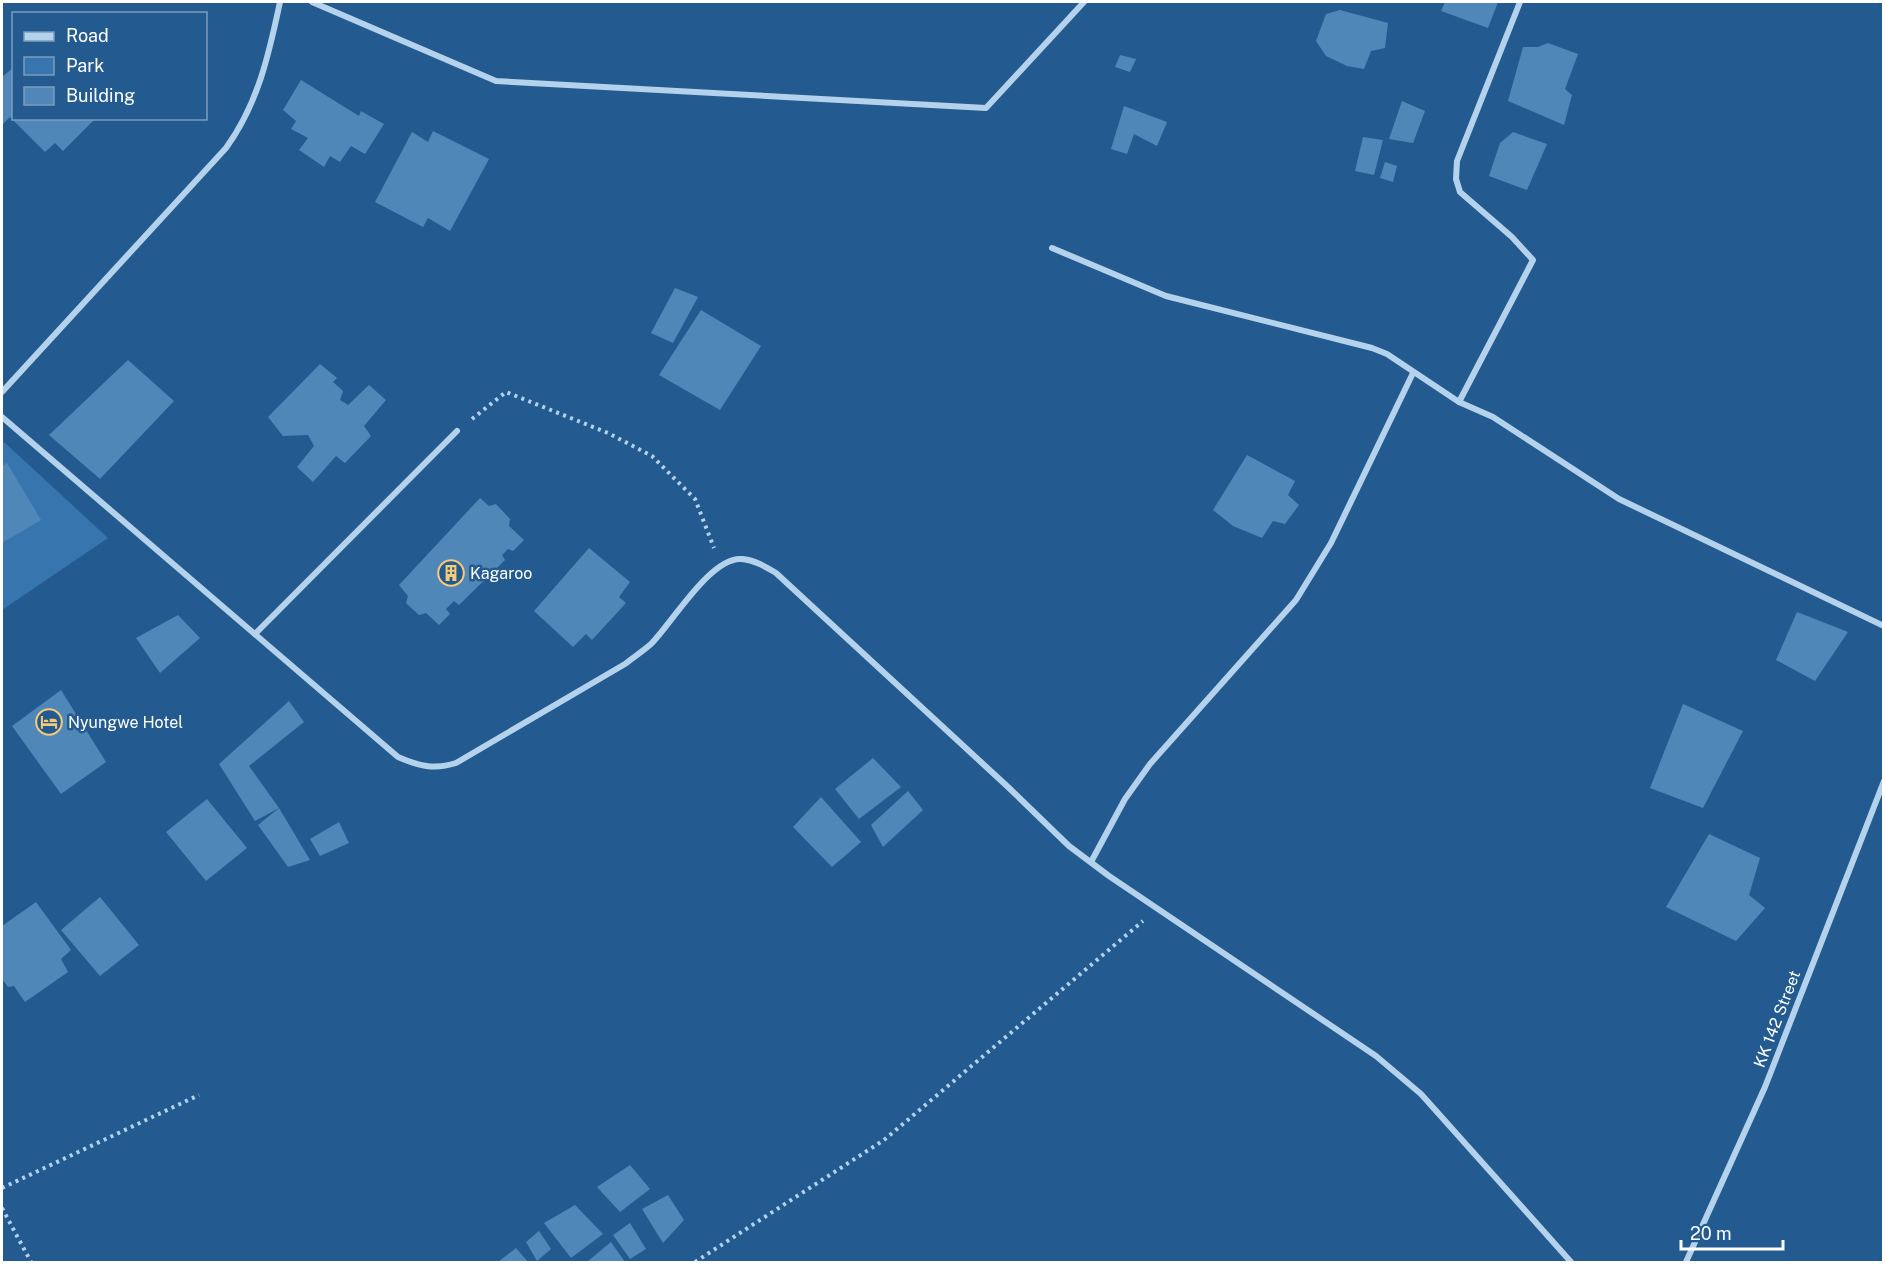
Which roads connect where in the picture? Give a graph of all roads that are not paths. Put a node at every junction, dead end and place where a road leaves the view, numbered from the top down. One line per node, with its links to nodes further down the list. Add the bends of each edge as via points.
1 (280, 2): 7 (street, via 266,68 235,136)
2 (312, 2): 3 (street, via 496,81 986,108)
3 (1084, 2)
4 (1520, 2): 8 (street, via 1457,161 1456,178 1460,192 1533,260)
5 (1052, 248): 6 (street, via 1166,296 1372,348)
6 (1413, 374): 8 (street); 14 (street, via 1331,543 1296,600 1150,764 1125,799)
7 (2, 392)
8 (1459, 402): 11 (street, via 1493,417 1619,499)
9 (2, 417): 12 (street)
10 (457, 430): 12 (street)
11 (1884, 626)
12 (255, 634): 14 (street, via 398,756 416,765 438,768 456,763 625,664 651,644 721,565 740,558 776,573 1069,846)
13 (1884, 781): 16 (street, KK 142 Street, via 1765,1087)
14 (1091, 862): 15 (street, via 1376,1056 1421,1094)
15 (1571, 1263)
16 (1686, 1263)

